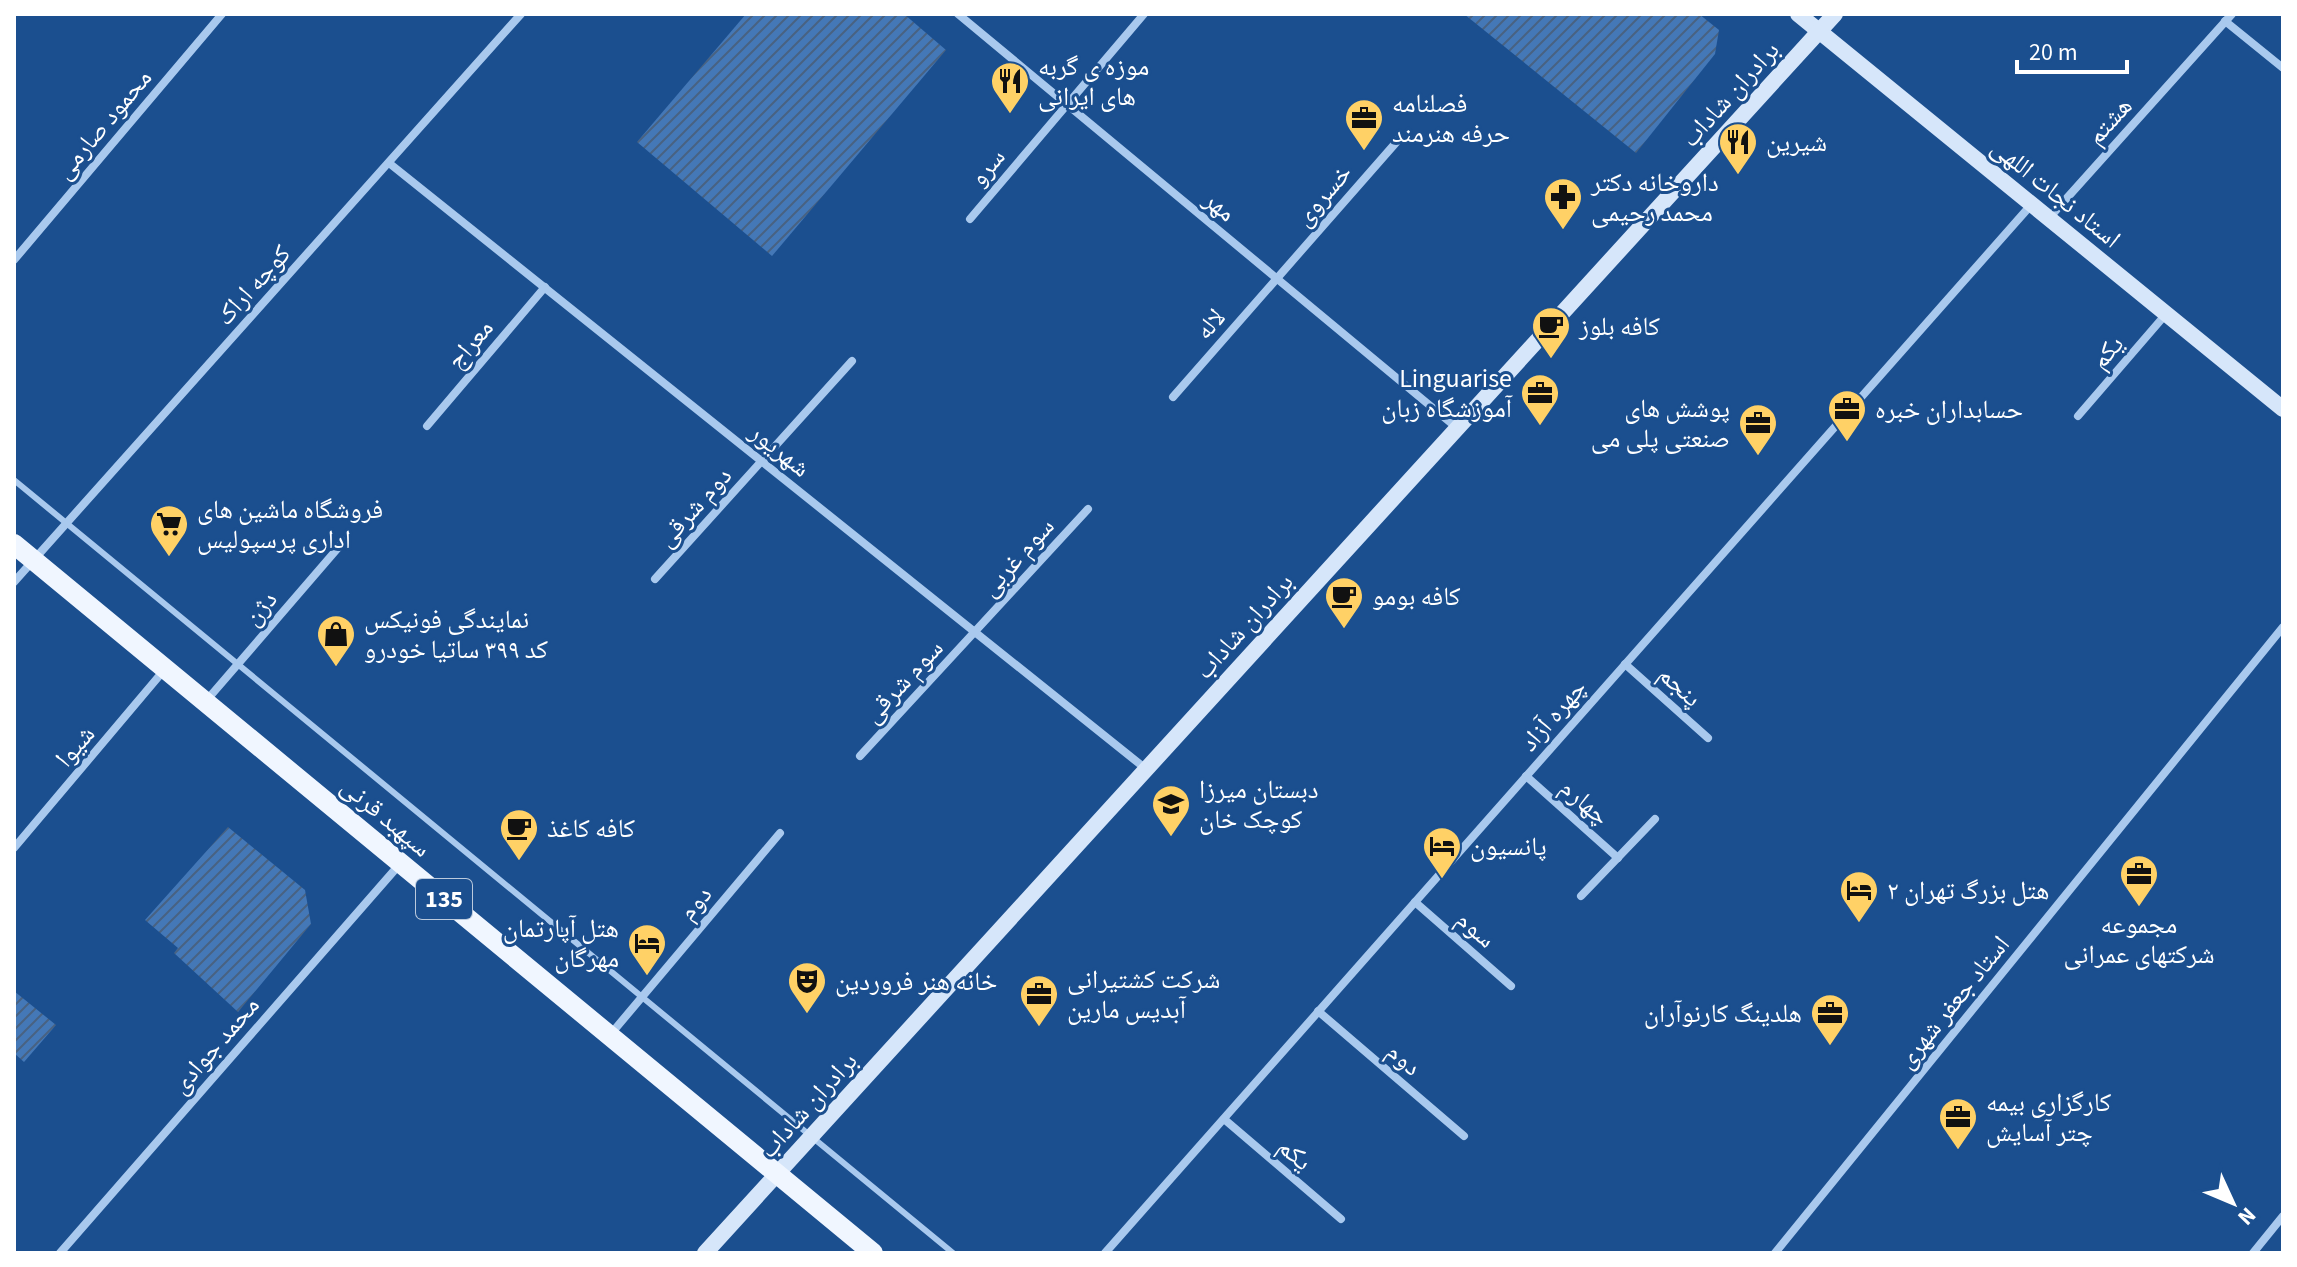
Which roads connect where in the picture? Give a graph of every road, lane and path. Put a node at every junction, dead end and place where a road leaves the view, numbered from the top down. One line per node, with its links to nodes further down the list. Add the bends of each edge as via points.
1 (222, 14): 16 (street, محمود صارمی)
2 (521, 14): 12 (street, کوچه اراک)
3 (958, 14): 10 (street, مهر)
4 (1144, 14): 10 (street, سرو)
5 (1798, 14): 8 (street, استاد نجات اللهی)
6 (1835, 14): 8 (street, برادران شاداب)
7 (2229, 18): 9 (street); 14 (street, هشتم)
8 (1819, 31): 13 (street, استاد نجات اللهی); 25 (street, برادران شاداب)
9 (2283, 68)
10 (1067, 104): 15 (street, سرو); 17 (street, مهر)
11 (1400, 138): 17 (street, خسروی)
12 (389, 163): 18 (street, شهریور); 29 (street, کوچه اراک)
13 (2031, 204): 14 (street, استاد نجات اللهی); 38 (street, چهره آزاد)
14 (2049, 218): 19 (street, استاد نجات اللهی)
15 (970, 219)
16 (14, 260)
17 (1277, 278): 21 (street, لاله); 25 (street, مهر)
18 (545, 287): 24 (street, معراج); 26 (street, شهریور)
19 (2166, 314): 22 (street, استاد نجات اللهی); 23 (street, یکم)
20 (852, 361): 26 (street, دوم شرقی)
21 (1173, 397)
22 (2283, 409)
23 (2078, 416)
24 (427, 426)
25 (1457, 428): 43 (street, برادران شاداب)
26 (762, 461): 33 (street, دوم شرقی); 36 (street, شهریور)
27 (14, 480): 29 (lane)
28 (1088, 509): 36 (street, سوم غربی)
29 (68, 523): 32 (street, کوچه اراک); 37 (lane)
30 (344, 541): 37 (street, دژن)
31 (14, 544): 32 (main road, سپهبد قرنی / 135)
32 (34, 561): 34 (street, کوچه اراک); 39 (main road, سپهبد قرنی / 135)
33 (655, 579)
34 (14, 582)
35 (2283, 627): 67 (street, استاد جعفر شهری)
36 (975, 633): 42 (street, سوم شرقی); 43 (street, شهریور)
37 (238, 664): 40 (street, دژن); 53 (lane)
38 (1625, 664): 41 (street, پنجم); 44 (street, چهره آزاد)
39 (166, 669): 40 (main road, سپهبد قرنی / 135); 47 (street, شیوا)
40 (206, 702): 49 (main road, سپهبد قرنی / 135)
41 (1708, 738)
42 (860, 756)
43 (1146, 769): 57 (street, برادران شاداب)
44 (1526, 776): 48 (street, چهارم); 51 (street, چهره آزاد)
45 (1655, 819): 48 (street)
46 (780, 833): 53 (street, دوم)
47 (14, 848)
48 (1618, 858): 50 (street)
49 (401, 863): 55 (main road, سپهبد قرنی / 135); 62 (street, محمد جوادی)
50 (1581, 896)
51 (1415, 902): 52 (street, سوم); 54 (street, چهره آزاد)
52 (1511, 986)
53 (643, 996): 55 (street, دوم); 57 (lane)
54 (1318, 1011): 56 (street, چهره آزاد); 58 (street, دوم)
55 (609, 1035): 59 (main road, سپهبد قرنی / 135)
56 (1224, 1119): 61 (street, یکم); 66 (street, چهره آزاد)
57 (812, 1135): 59 (street, برادران شاداب); 65 (lane)
58 (1464, 1136)
59 (777, 1174): 63 (street, برادران شاداب); 64 (main road, سپهبد قرنی / 135)
60 (2283, 1216): 68 (street)
61 (1341, 1219)
62 (60, 1253)
63 (705, 1253)
64 (873, 1253)
65 (953, 1253)
66 (1105, 1253)
67 (1775, 1253)
68 (2253, 1253)

